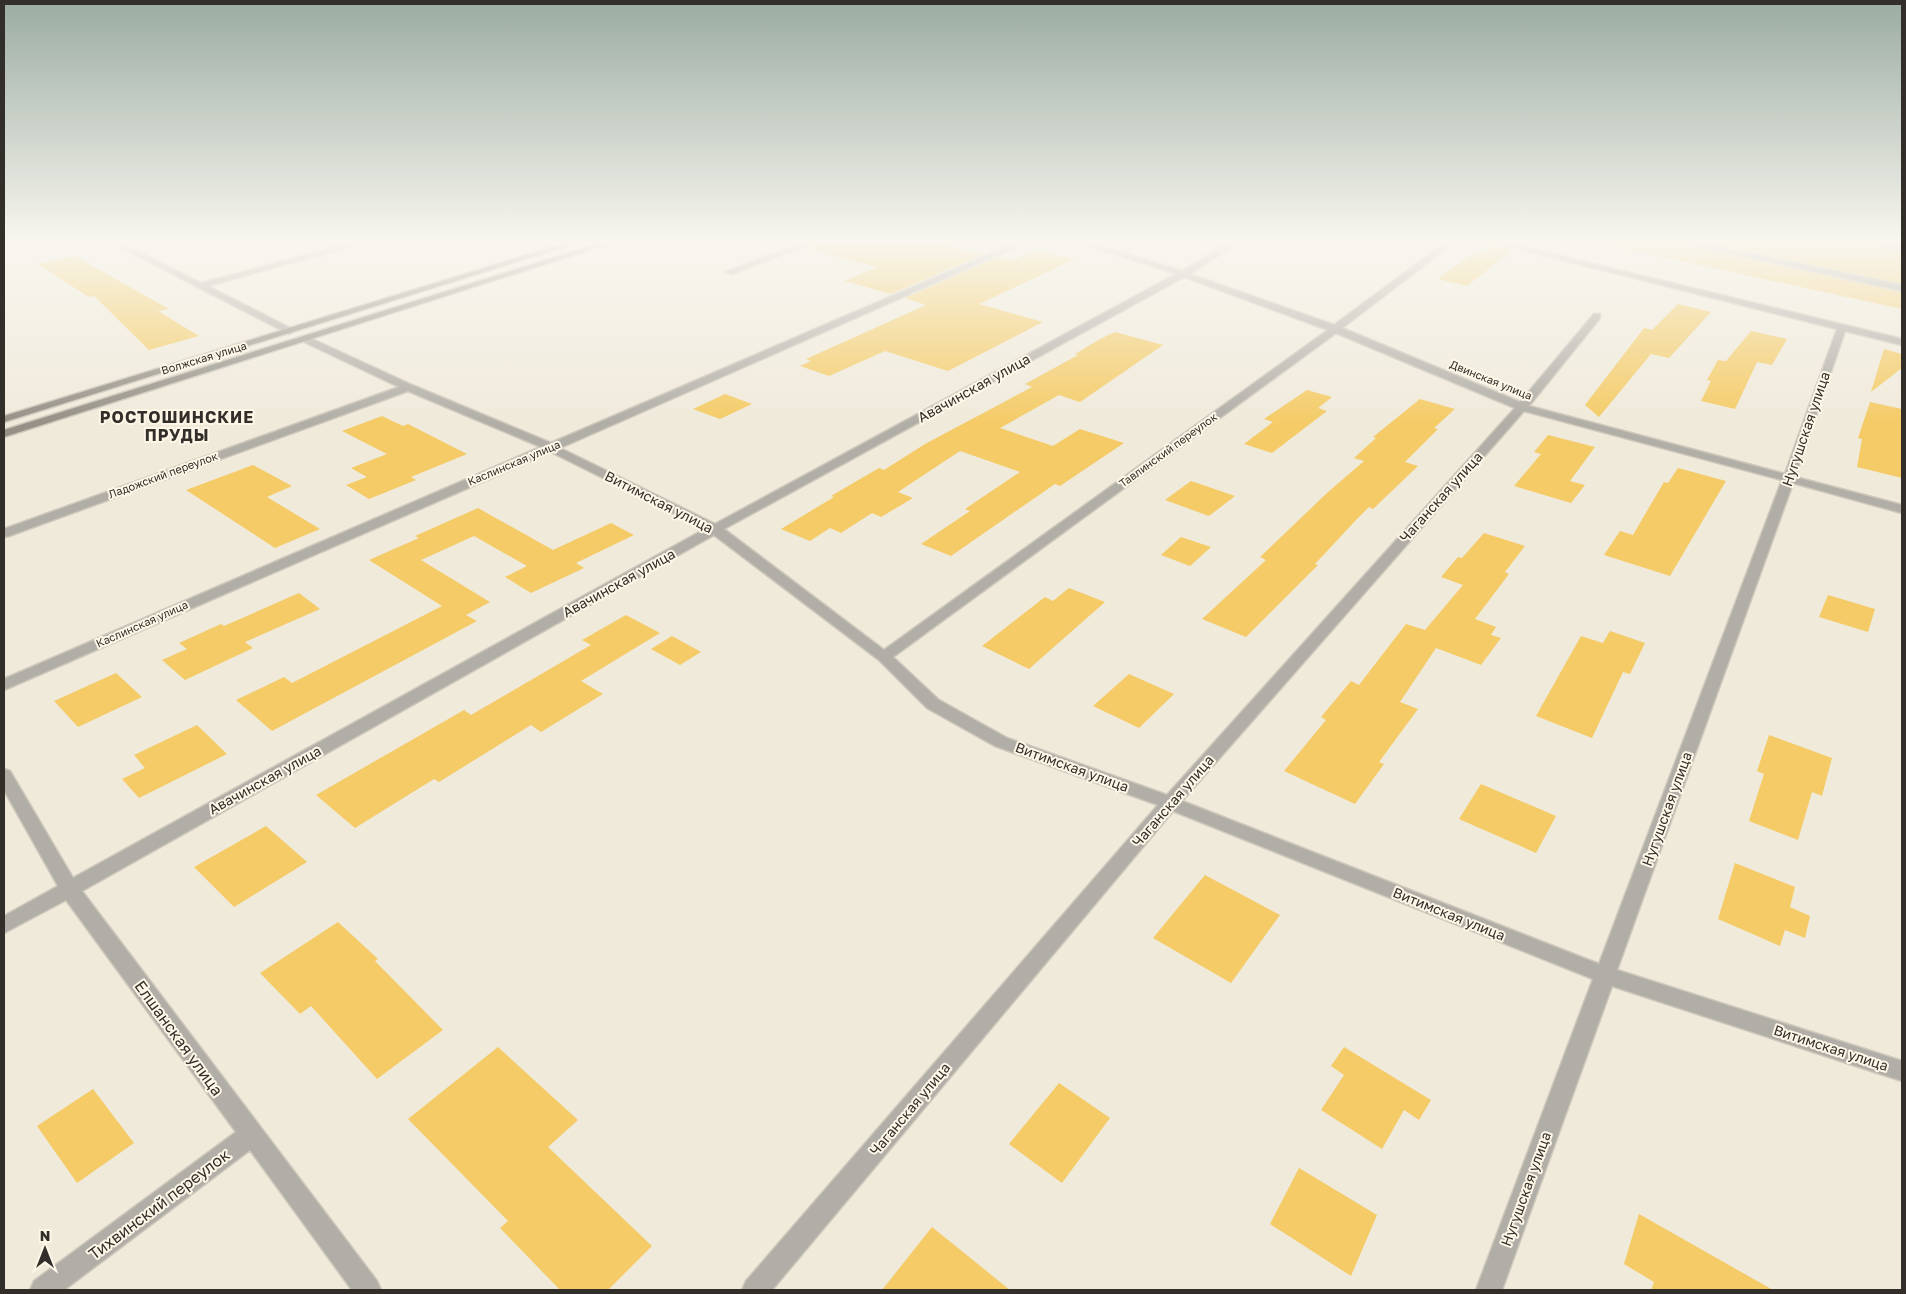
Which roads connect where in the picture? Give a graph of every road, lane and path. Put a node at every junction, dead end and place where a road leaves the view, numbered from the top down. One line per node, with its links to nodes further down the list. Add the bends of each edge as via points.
1 (232, 302): 12 (street)
2 (381, 302): 12 (street, Волжская улица)
3 (421, 302): 13 (street, Волжская улица)
4 (884, 302): 19 (street, Каслинская улица)
5 (1131, 302): 22 (street, Авачинская улица)
6 (1261, 302): 11 (street, Двинская улица)
7 (1370, 302): 11 (street, Тавлинский переулок)
8 (1741, 302): 10 (street)
9 (1597, 316): 16 (street, Чаганская улица)
10 (1842, 327): 14 (street); 20 (street, Нугушская улица)
11 (1335, 329): 16 (street, Двинская улица); 24 (street, Тавлинский переулок)
12 (289, 331): 17 (street, Волжская улица)
13 (305, 339): 15 (street, Витимская улица); 18 (street, Волжская улица)
14 (1902, 342)
15 (408, 387): 19 (street, Витимская улица); 23 (street, Ладожский переулок)
16 (1522, 407): 20 (street, Двинская улица); 27 (street, Чаганская улица)
17 (4, 419)
18 (4, 434)
19 (550, 447): 22 (street, Витимская улица); 25 (street, Каслинская улица)
20 (1789, 478): 21 (street, Двинская улица); 30 (street, Нугушская улица)
21 (1902, 509)
22 (715, 529): 24 (street, Витимская улица); 28 (street, Авачинская улица)
23 (4, 532)
24 (884, 656): 27 (street, Витимская улица, via 933,704 1002,742)
25 (4, 685)
26 (4, 776): 28 (street, Елшанская улица)
27 (1170, 803): 30 (street, Витимская улица); 35 (street, Чаганская улица)
28 (70, 890): 29 (street, Авачинская улица); 32 (street, Елшанская улица)
29 (4, 925)
30 (1605, 975): 31 (street, Витимская улица); 36 (street, Нугушская улица)
31 (1902, 1071)
32 (251, 1135): 33 (street, Тихвинский переулок); 34 (street, Елшанская улица)
33 (43, 1290)
34 (368, 1290)
35 (755, 1290)
36 (1489, 1290)

